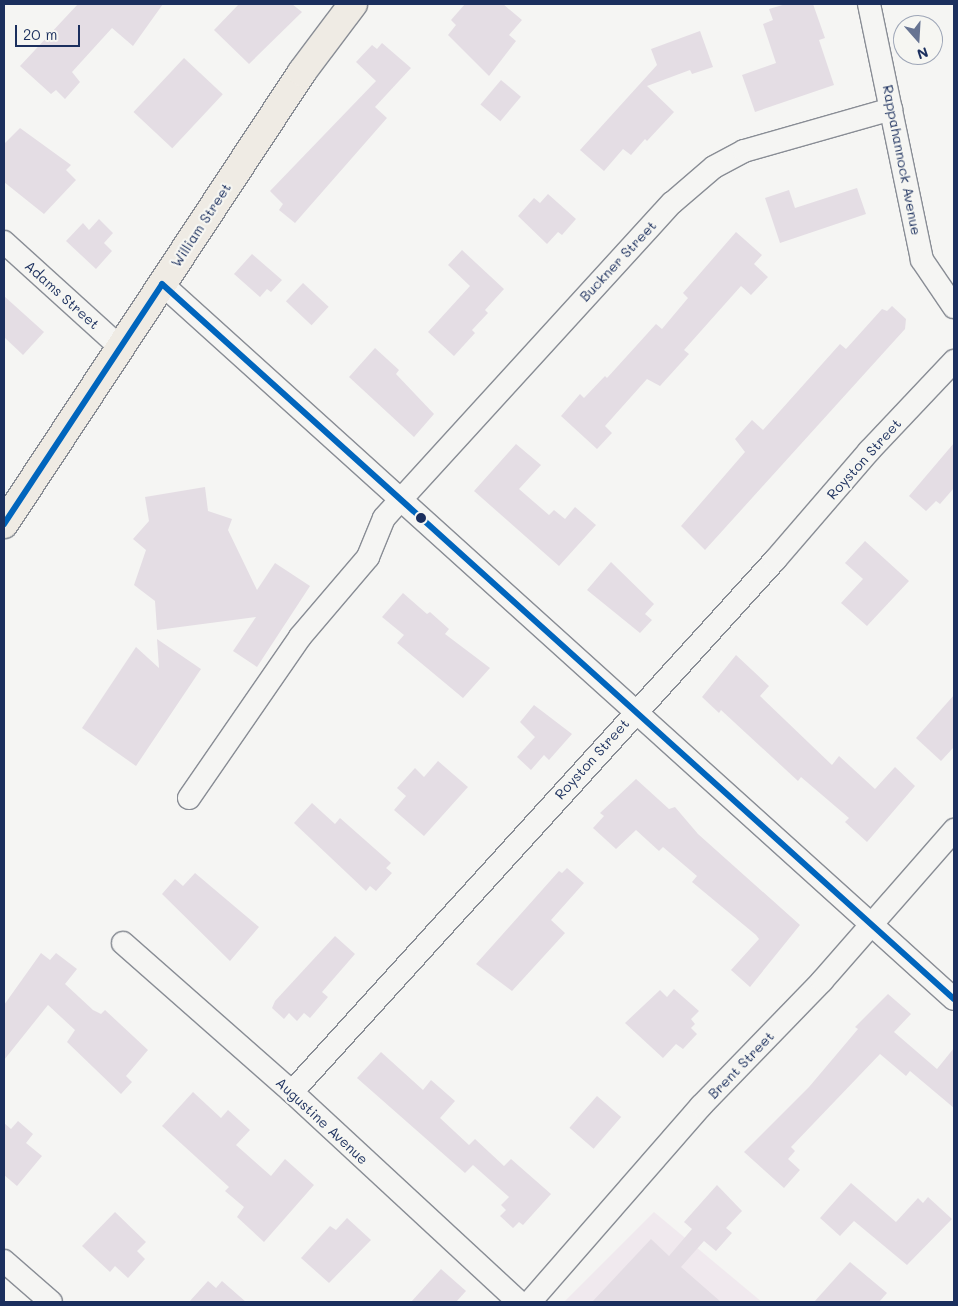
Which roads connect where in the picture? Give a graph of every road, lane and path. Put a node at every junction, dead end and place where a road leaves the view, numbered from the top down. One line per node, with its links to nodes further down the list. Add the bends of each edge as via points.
1 (353, 4): 5 (main road, William Street, via 302,72)
2 (869, 4): 3 (street, Rappahannock Avenue)
3 (891, 109): 6 (street, Rappahannock Avenue, via 922,260); 9 (street, Buckner Street, via 744,151 687,188 469,429)
4 (4, 242): 7 (street, Adams Street)
5 (162, 284): 7 (main road, William Street); 9 (street)
6 (954, 307)
7 (120, 347): 10 (main road, William Street)
8 (954, 361): 11 (street, Royston Street)
9 (401, 499): 11 (street); 12 (street, Buckner Street, via 384,518 368,557 300,637)
10 (4, 524)
11 (636, 711): 14 (street); 17 (street, Royston Street)
12 (189, 798)
13 (954, 830): 14 (street, Brent Street)
14 (872, 924): 16 (street); 21 (street, Brent Street, via 822,981 701,1106)
15 (123, 943): 17 (street, Augustine Avenue)
16 (954, 999)
17 (292, 1092): 20 (street, Augustine Avenue)
18 (4, 1261): 19 (street)
19 (51, 1302)
20 (519, 1302)
21 (530, 1302)

